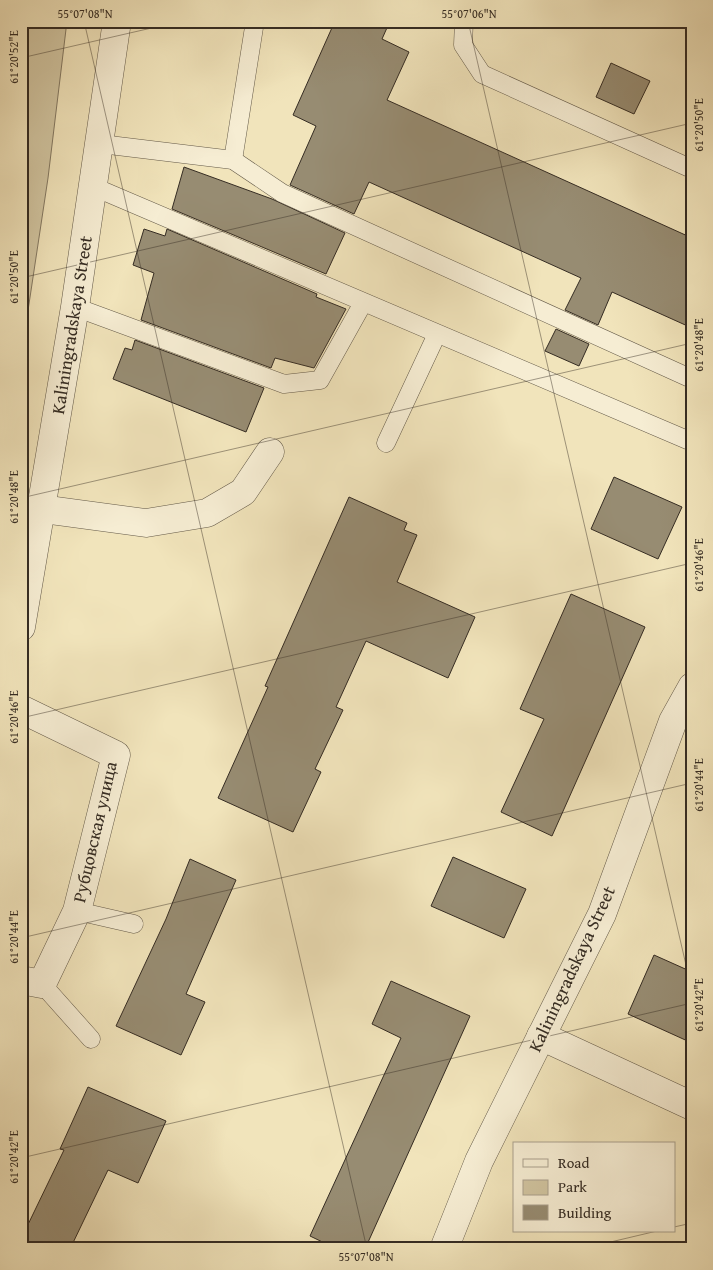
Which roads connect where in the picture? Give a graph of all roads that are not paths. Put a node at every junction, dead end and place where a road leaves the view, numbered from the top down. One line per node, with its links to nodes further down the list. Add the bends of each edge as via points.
1 (117, 21): 4 (street, Kaliningradskaya Street)
2 (255, 21): 5 (lane)
3 (464, 21): 6 (lane, via 462,45 482,74)
4 (101, 144): 5 (lane); 7 (street, Kaliningradskaya Street)
5 (233, 160): 11 (lane, via 282,193)
6 (692, 170)
7 (94, 187): 8 (lane); 9 (street, Kaliningradskaya Street)
8 (363, 303): 9 (lane, via 320,380 284,384); 10 (lane)
9 (75, 307): 15 (street, Kaliningradskaya Street)
10 (437, 334): 12 (lane); 13 (lane)
11 (692, 379)
12 (692, 442)
13 (386, 443)
14 (270, 452): 15 (street, via 243,492 207,514 146,524)
15 (42, 509): 16 (street, Kaliningradskaya Street)
16 (21, 627)
17 (692, 687): 22 (street, Kaliningradskaya Street, via 673,721 602,914)
18 (21, 709): 19 (street, Рубцовская улица, via 116,755)
19 (77, 911): 20 (lane); 21 (street, Рубцовская улица)
20 (134, 924)
21 (32, 982): 23 (lane)
22 (541, 1036): 24 (street); 25 (street, Kaliningradskaya Street, via 479,1161)
23 (91, 1039)
24 (692, 1106)
25 (444, 1249)

